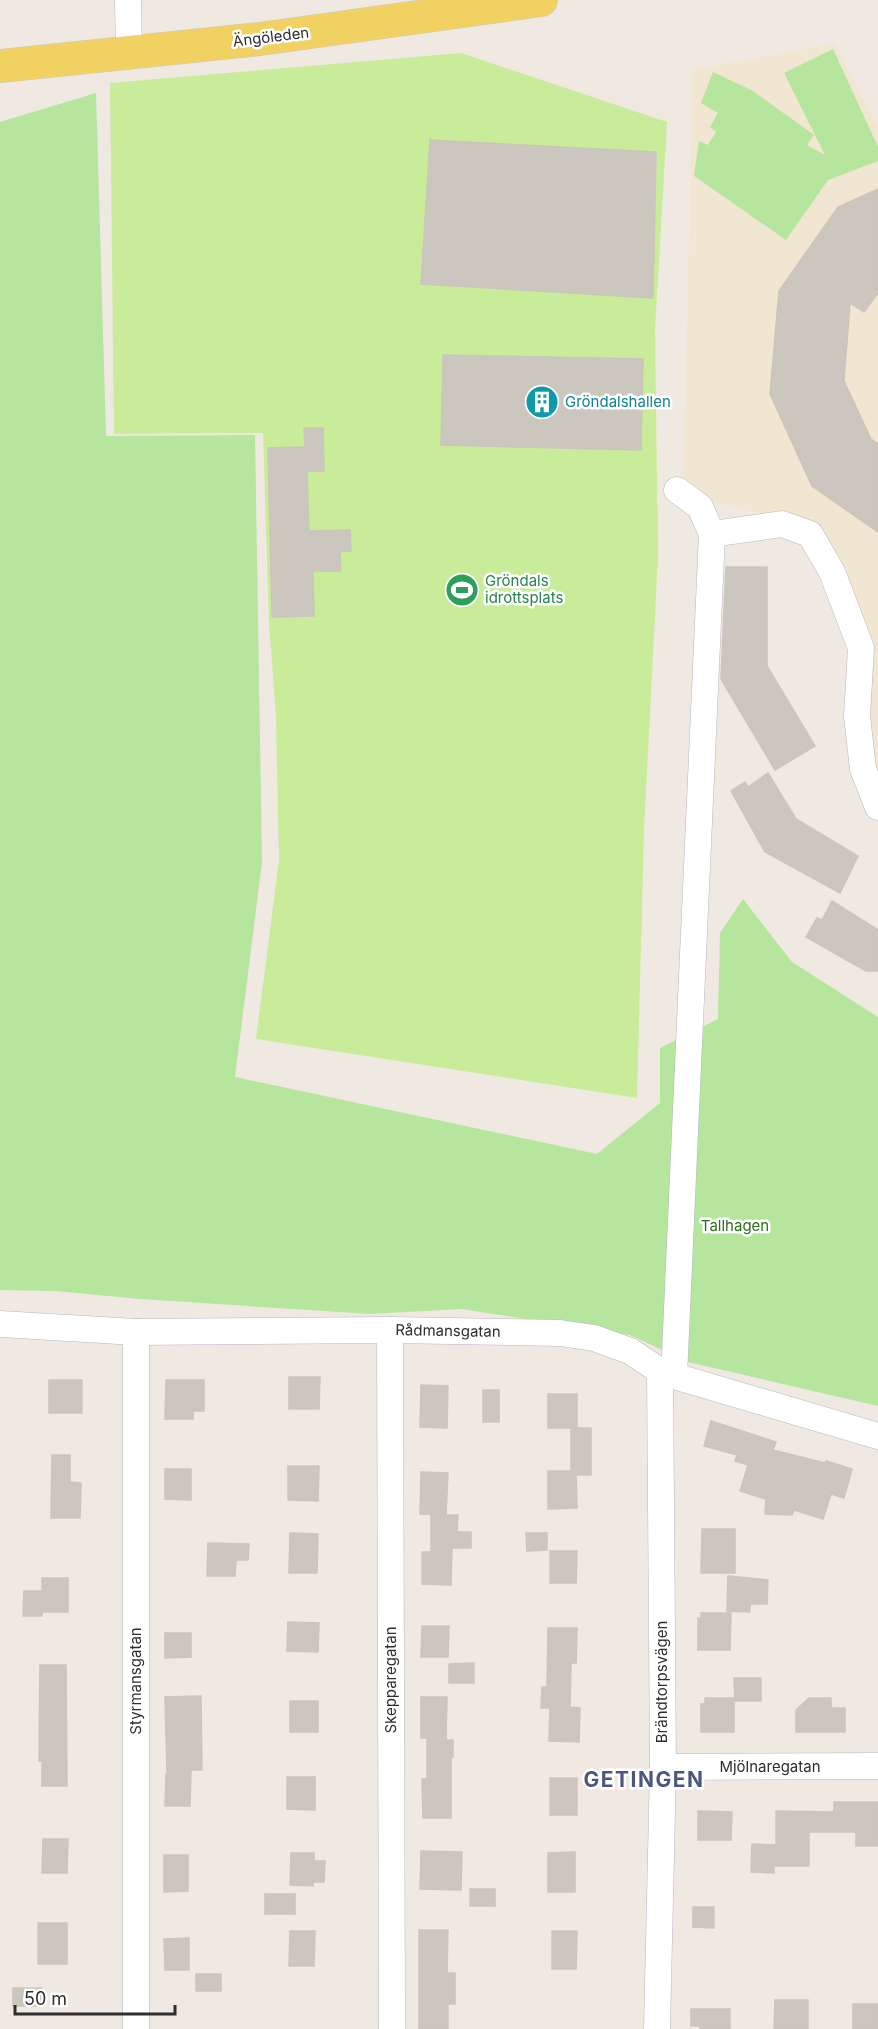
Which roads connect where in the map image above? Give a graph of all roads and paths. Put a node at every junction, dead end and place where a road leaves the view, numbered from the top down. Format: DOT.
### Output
graph roads {
  1 [pos="128,0"];
  2 [pos="541,0"];
  3 [pos="129,52"];
  4 [pos="0,66"];
  5 [pos="677,490"];
  6 [pos="712,534"];
  7 [pos="878,807"];
  8 [pos="0,1324"];
  9 [pos="390,1330"];
  10 [pos="136,1332"];
  11 [pos="667,1373"];
  12 [pos="878,1436"];
  13 [pos="878,1766"];
  14 [pos="663,1767"];
  15 [pos="136,2029"];
  16 [pos="392,2029"];
  17 [pos="657,2029"];
  1 -- 3 [label="street"];
  2 -- 3 [label="main road, Ängöleden"];
  3 -- 4 [label="main road, Ängöleden"];
  5 -- 6 [label="street"];
  6 -- 7 [label="street"];
  6 -- 11 [label="street, Brändtorpsvägen"];
  8 -- 10 [label="street, Rådmansgatan"];
  9 -- 10 [label="street, Rådmansgatan"];
  9 -- 11 [label="street, Rådmansgatan"];
  9 -- 16 [label="street, Skepparegatan"];
  10 -- 15 [label="street, Styrmansgatan"];
  11 -- 12 [label="street, Rådmansgatan"];
  11 -- 14 [label="street, Brändtorpsvägen"];
  13 -- 14 [label="street, Mjölnaregatan"];
  14 -- 17 [label="street, Brändtorpsvägen"];
}
